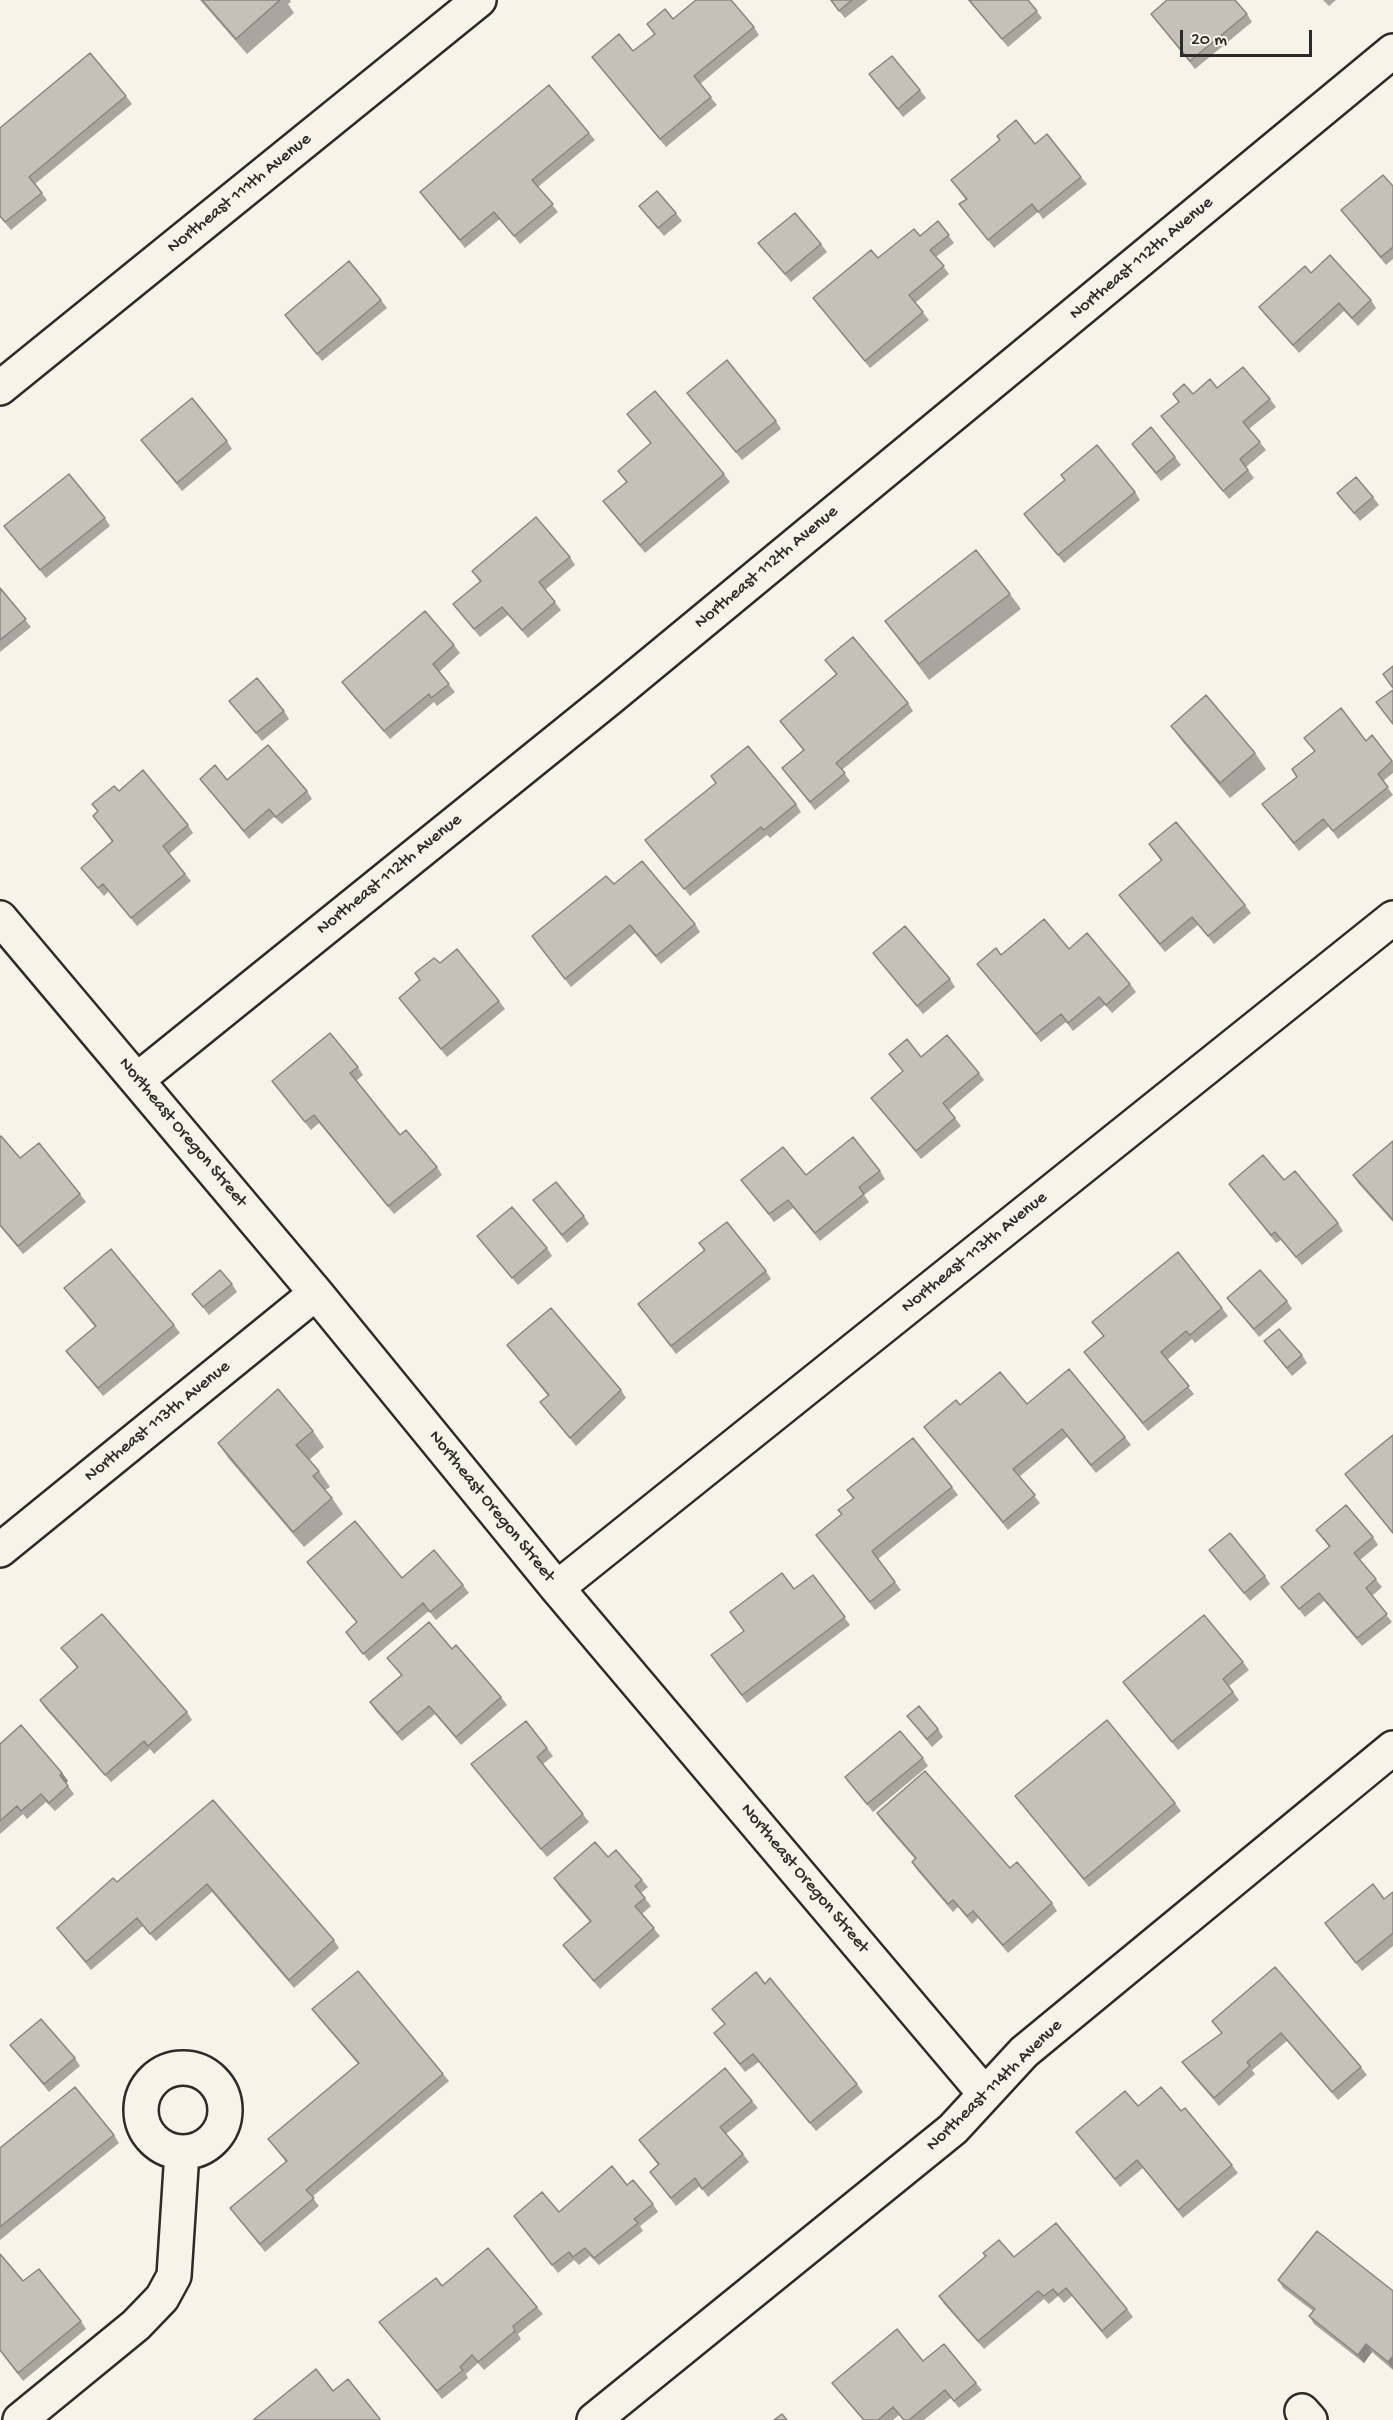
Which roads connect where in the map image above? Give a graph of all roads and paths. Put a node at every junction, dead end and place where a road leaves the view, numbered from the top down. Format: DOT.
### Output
graph roads {
  1 [pos="479,0"];
  2 [pos="1393,51"];
  3 [pos="0,388"];
  4 [pos="0,918"];
  5 [pos="1393,918"];
  6 [pos="137,1080"];
  7 [pos="316,1293"];
  8 [pos="0,1550"];
  9 [pos="557,1588"];
  10 [pos="1393,1748"];
  11 [pos="985,2094"];
  12 [pos="182,2152"];
  13 [pos="20,2420"];
  14 [pos="594,2420"];
  1 -- 3 [label="street, Northeast 111th Avenue"];
  2 -- 6 [label="street, Northeast 112th Avenue"];
  4 -- 6 [label="street, Northeast Oregon Street"];
  5 -- 9 [label="street, Northeast 113th Avenue"];
  6 -- 7 [label="street, Northeast Oregon Street"];
  7 -- 8 [label="street, Northeast 113th Avenue"];
  7 -- 9 [label="street, Northeast Oregon Street"];
  9 -- 11 [label="street, Northeast Oregon Street"];
  10 -- 11 [label="street, Northeast 114th Avenue"];
  11 -- 14 [label="street, Northeast 114th Avenue"];
  12 -- 13 [label="street"];
}
